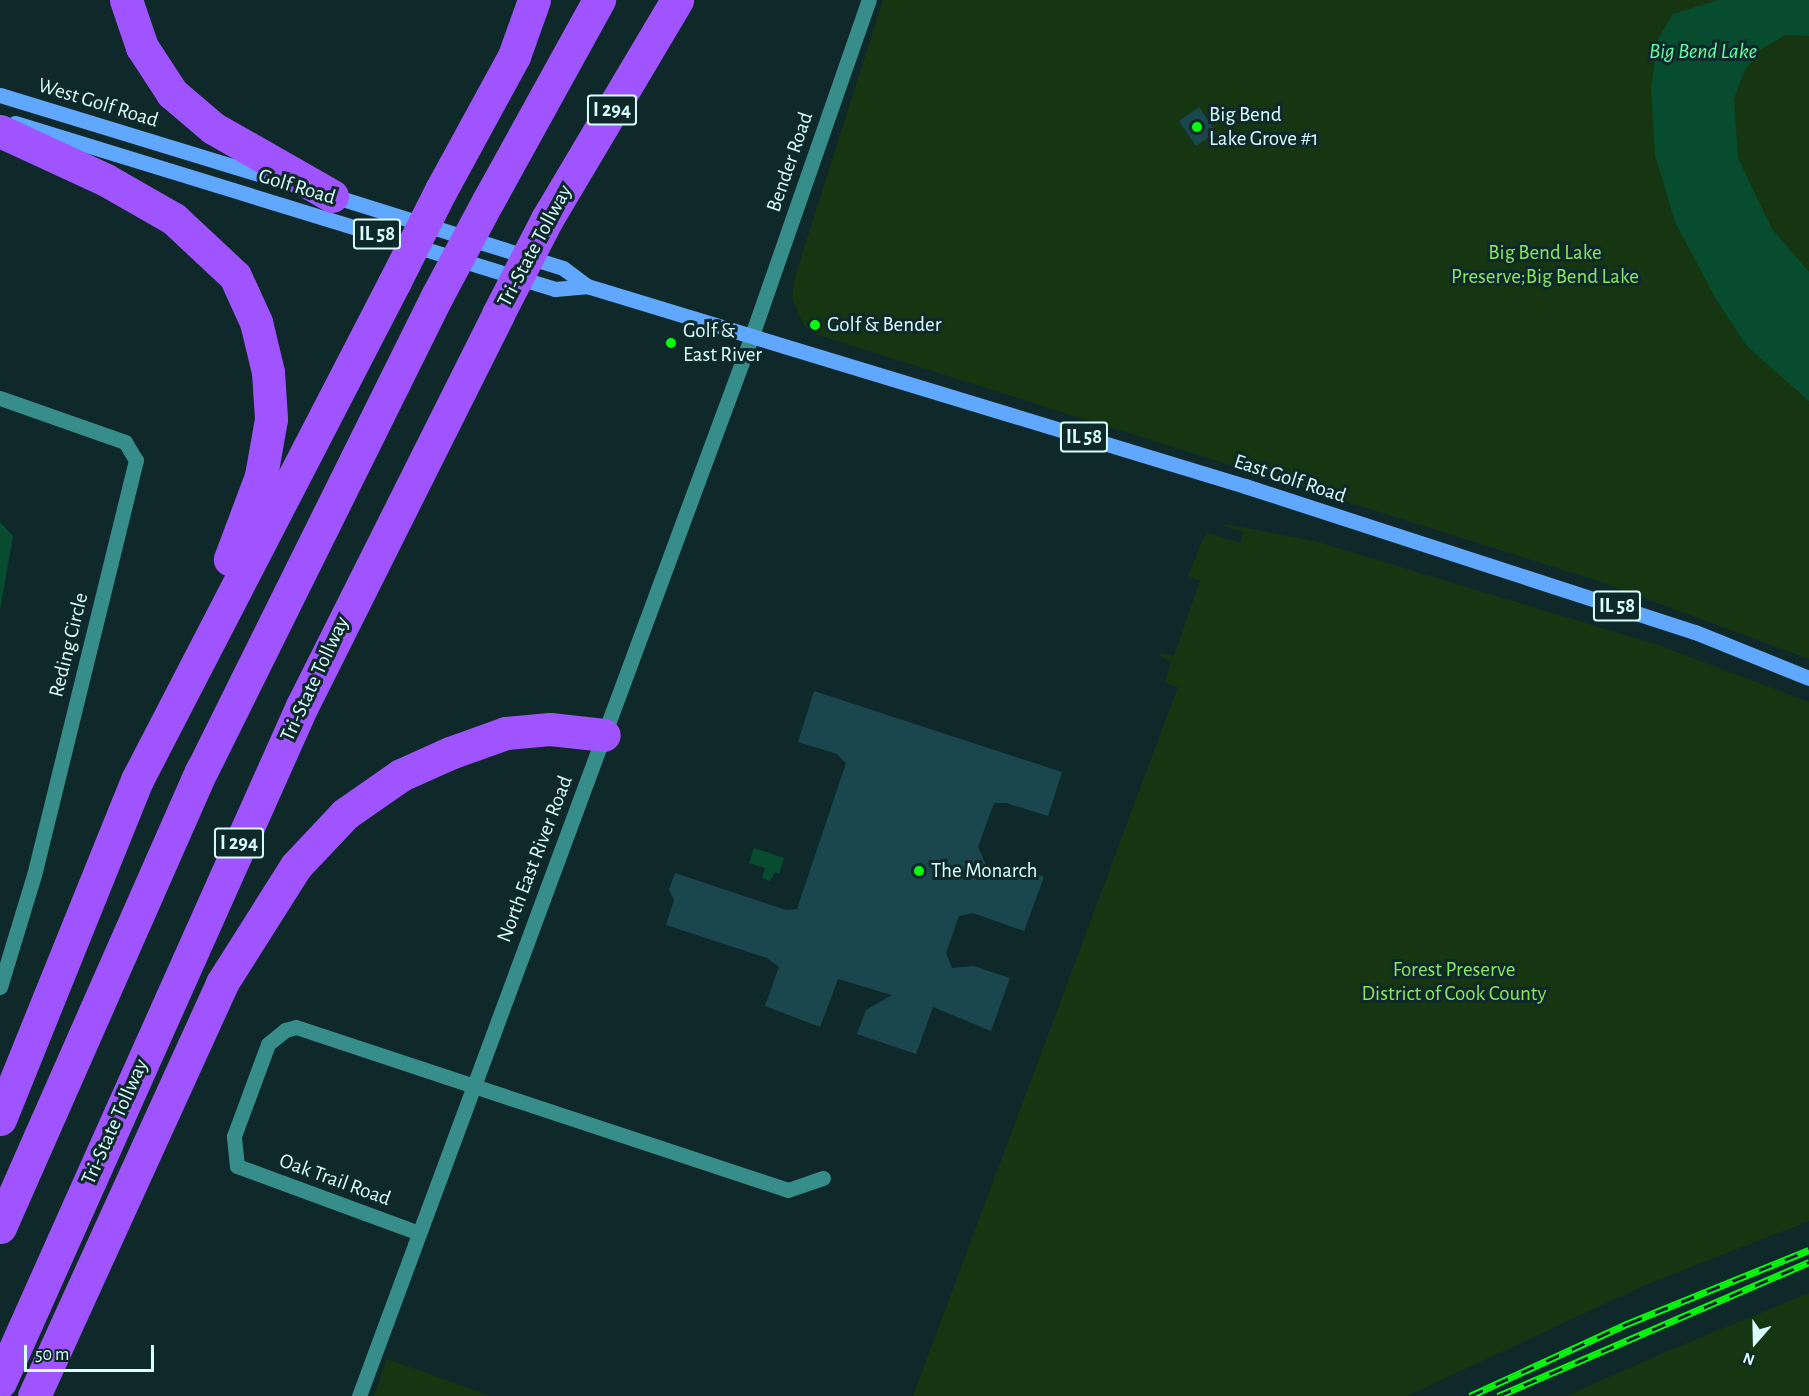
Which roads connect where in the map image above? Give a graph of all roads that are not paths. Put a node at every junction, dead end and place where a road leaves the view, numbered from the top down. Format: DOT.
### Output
graph roads {
  1 [pos="126,0"];
  2 [pos="534,0"];
  3 [pos="598,0"];
  4 [pos="677,0"];
  5 [pos="869,0"];
  6 [pos="0,95"];
  7 [pos="0,118"];
  8 [pos="0,131"];
  9 [pos="183,152"];
  10 [pos="167,170"];
  11 [pos="332,196"];
  12 [pos="587,286"];
  13 [pos="751,338"];
  14 [pos="0,398"];
  15 [pos="1809,678"];
  16 [pos="181,690"];
  17 [pos="604,735"];
  18 [pos="0,987"];
  19 [pos="473,1085"];
  20 [pos="0,1119"];
  21 [pos="824,1178"];
  22 [pos="0,1227"];
  23 [pos="418,1233"];
  24 [pos="0,1382"];
  25 [pos="34,1396"];
  26 [pos="359,1396"];
  1 -- 11 [label="highway"];
  2 -- 16 [label="highway, bridge"];
  3 -- 22 [label="highway, bridge"];
  4 -- 24 [label="highway, Tri-State Tollway / I 294, bridge"];
  5 -- 13 [label="street, Bender Road"];
  6 -- 9 [label="main road, West Golf Road / IL 58"];
  7 -- 10 [label="main road, West Golf Road / IL 58"];
  8 -- 16 [label="highway"];
  9 -- 11 [label="main road, Golf Road / IL 58"];
  10 -- 12 [label="main road, Golf Road / IL 58"];
  11 -- 12 [label="main road, Golf Road / IL 58"];
  12 -- 13 [label="main road, Golf Road / IL 58"];
  13 -- 15 [label="main road, East Golf Road / IL 58"];
  13 -- 17 [label="street, North East River Road"];
  14 -- 18 [label="street, Reding Circle"];
  16 -- 20 [label="highway"];
  17 -- 19 [label="street, North East River Road"];
  17 -- 25 [label="highway"];
  19 -- 21 [label="street"];
  19 -- 23 [label="street, North East River Road"];
  19 -- 23 [label="street, Oak Trail Road"];
  23 -- 26 [label="street, North East River Road"];
}
